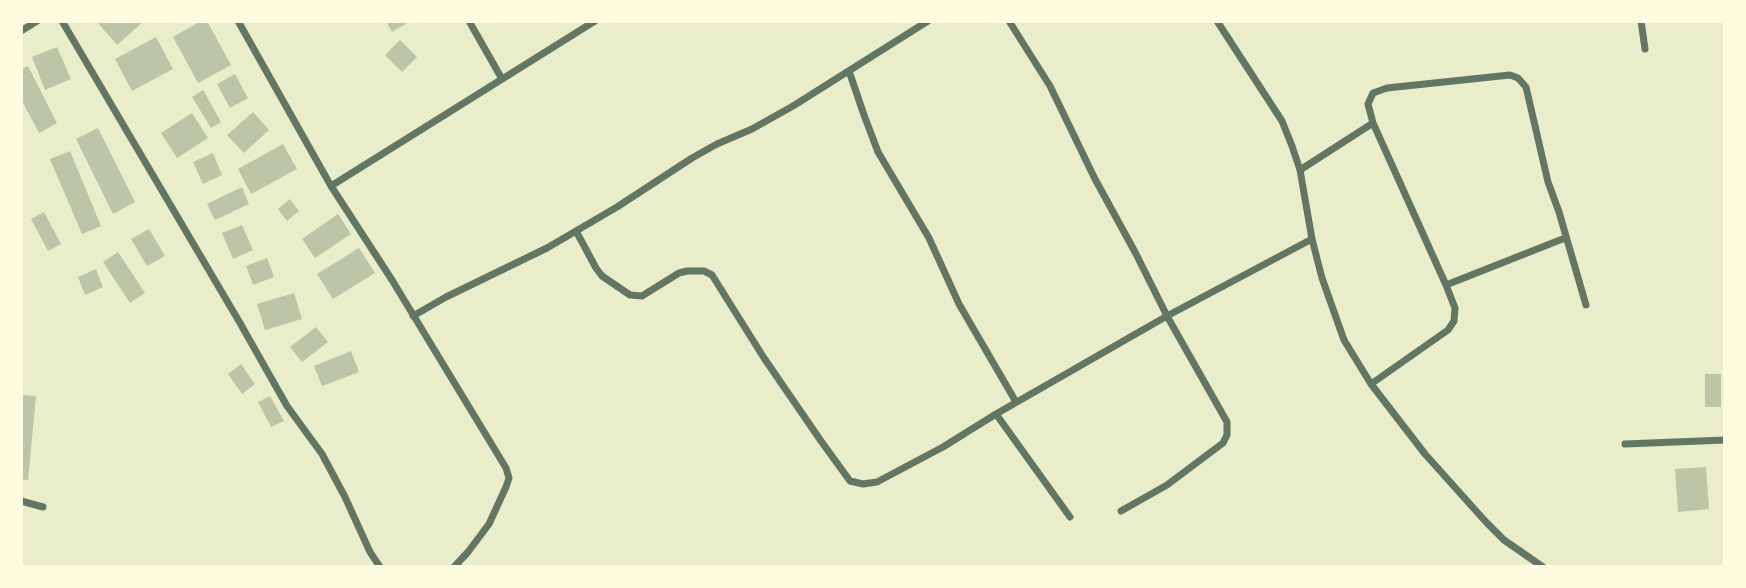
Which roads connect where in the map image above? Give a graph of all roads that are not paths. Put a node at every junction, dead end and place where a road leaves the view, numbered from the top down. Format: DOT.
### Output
graph roads {
  1 [pos="37,21"];
  2 [pos="62,21"];
  3 [pos="238,21"];
  4 [pos="469,21"];
  5 [pos="595,21"];
  6 [pos="928,21"];
  7 [pos="1010,21"];
  8 [pos="1217,21"];
  9 [pos="1641,21"];
  10 [pos="21,31"];
  11 [pos="1645,49"];
  12 [pos="849,71"];
  13 [pos="502,79"];
  14 [pos="1373,123"];
  15 [pos="1300,170"];
  16 [pos="331,186"];
  17 [pos="576,231"];
  18 [pos="1565,238"];
  19 [pos="1312,239"];
  20 [pos="1446,285"];
  21 [pos="1586,305"];
  22 [pos="413,316"];
  23 [pos="1167,316"];
  24 [pos="1371,384"];
  25 [pos="1016,402"];
  26 [pos="996,414"];
  27 [pos="1725,440"];
  28 [pos="1625,444"];
  29 [pos="21,501"];
  30 [pos="43,508"];
  31 [pos="1121,511"];
  32 [pos="1070,517"];
  33 [pos="380,567"];
  34 [pos="454,567"];
  35 [pos="1543,567"];
  1 -- 10 [label="street"];
  2 -- 33 [label="street"];
  3 -- 16 [label="street"];
  4 -- 13 [label="street"];
  5 -- 13 [label="street"];
  6 -- 12 [label="street"];
  7 -- 23 [label="street"];
  8 -- 15 [label="street"];
  9 -- 11 [label="street"];
  12 -- 17 [label="street"];
  12 -- 25 [label="street"];
  13 -- 16 [label="street"];
  14 -- 15 [label="street"];
  14 -- 18 [label="street"];
  14 -- 20 [label="street"];
  15 -- 19 [label="street"];
  16 -- 22 [label="street"];
  17 -- 22 [label="street"];
  17 -- 26 [label="street"];
  18 -- 20 [label="street"];
  18 -- 21 [label="street"];
  19 -- 23 [label="street"];
  19 -- 24 [label="street"];
  20 -- 24 [label="street"];
  22 -- 34 [label="street"];
  23 -- 25 [label="street"];
  23 -- 31 [label="street"];
  24 -- 35 [label="street"];
  25 -- 26 [label="street"];
  26 -- 32 [label="street"];
  27 -- 28 [label="street"];
  29 -- 30 [label="street"];
}
